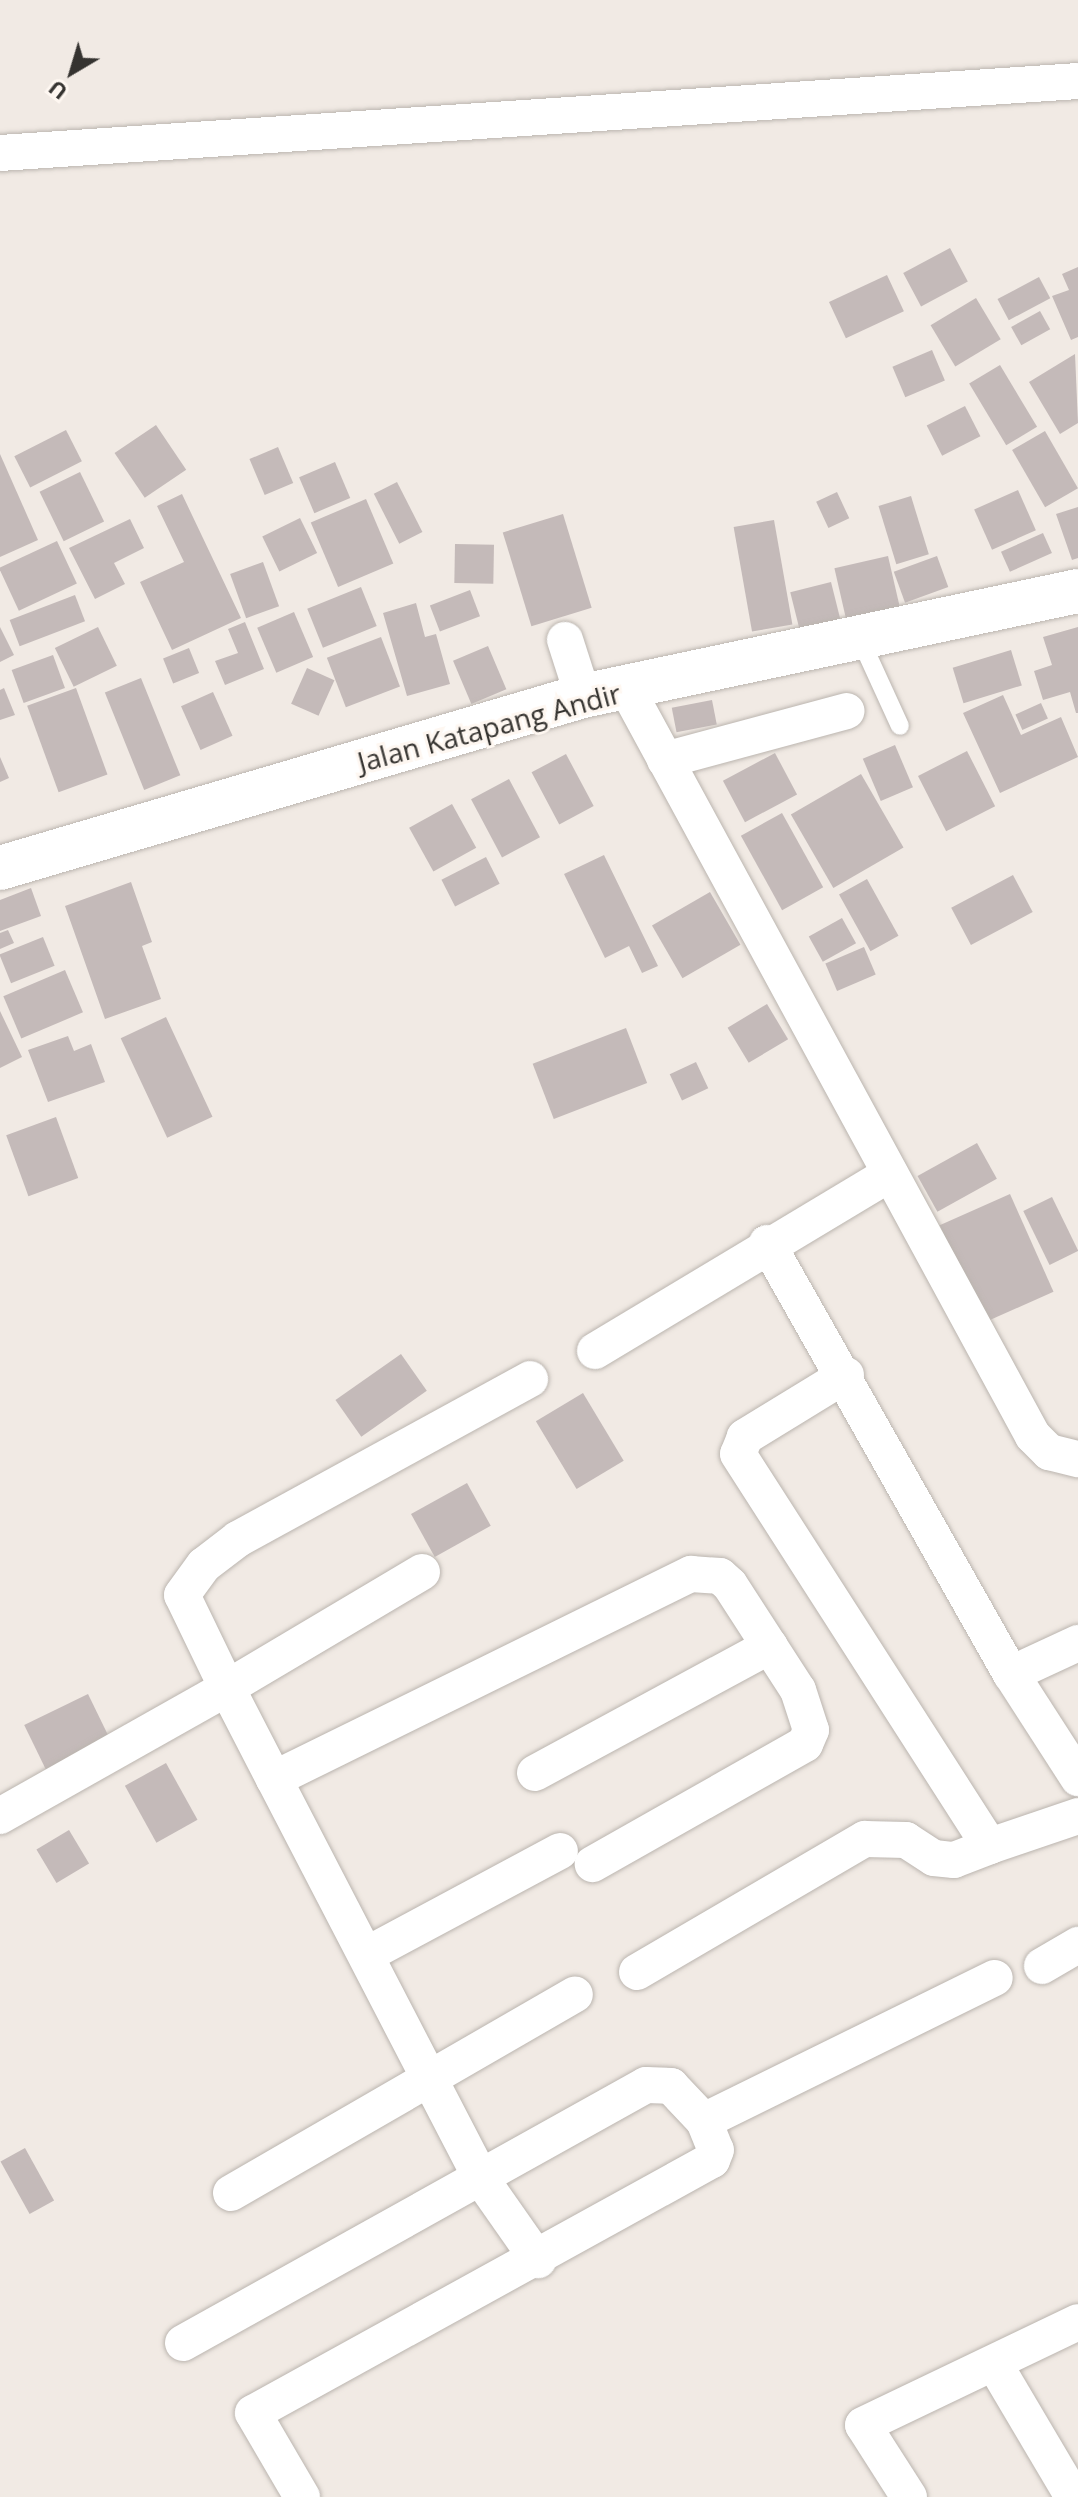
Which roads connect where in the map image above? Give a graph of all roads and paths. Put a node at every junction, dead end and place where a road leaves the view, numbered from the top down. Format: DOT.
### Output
graph roads {
  1 [pos="1078,81"];
  2 [pos="0,153"];
  3 [pos="1078,591"];
  4 [pos="565,640"];
  5 [pos="862,643"];
  6 [pos="627,689"];
  7 [pos="583,696"];
  8 [pos="847,711"];
  9 [pos="900,726"];
  10 [pos="665,760"];
  11 [pos="0,868"];
  12 [pos="890,1174"];
  13 [pos="767,1243"];
  14 [pos="595,1351"];
  15 [pos="846,1375"];
  16 [pos="530,1379"];
  17 [pos="1078,1459"];
  18 [pos="422,1572"];
  19 [pos="1078,1643"];
  20 [pos="770,1646"];
  21 [pos="1011,1674"];
  22 [pos="227,1688"];
  23 [pos="535,1773"];
  24 [pos="1078,1778"];
  25 [pos="274,1779"];
  26 [pos="0,1816"];
  27 [pos="1078,1816"];
  28 [pos="990,1846"];
  29 [pos="1078,1945"];
  30 [pos="366,1955"];
  31 [pos="1042,1966"];
  32 [pos="637,1972"];
  33 [pos="995,1978"];
  34 [pos="575,1994"];
  35 [pos="427,2074"];
  36 [pos="704,2121"];
  37 [pos="482,2180"];
  38 [pos="231,2193"];
  39 [pos="538,2260"];
  40 [pos="1078,2322"];
  41 [pos="183,2343"];
  42 [pos="995,2365"];
  43 [pos="302,2497"];
  44 [pos="909,2497"];
  45 [pos="1073,2497"];
  1 -- 2 [label="street"];
  3 -- 5 [label="street, Jalan Katapang Andir"];
  4 -- 7 [label="street"];
  5 -- 6 [label="street, Jalan Katapang Andir"];
  5 -- 9 [label="lane"];
  6 -- 7 [label="street, Jalan Katapang Andir"];
  6 -- 10 [label="street"];
  7 -- 11 [label="street, Jalan Katapang Andir"];
  8 -- 10 [label="street"];
  10 -- 12 [label="street"];
  12 -- 13 [label="street"];
  12 -- 17 [label="street"];
  13 -- 14 [label="street"];
  13 -- 15 [label="street"];
  15 -- 21 [label="street"];
  15 -- 28 [label="street"];
  16 -- 22 [label="street"];
  18 -- 22 [label="street"];
  19 -- 21 [label="street"];
  20 -- 23 [label="street"];
  20 -- 25 [label="street"];
  20 -- 30 [label="street"];
  21 -- 24 [label="street"];
  22 -- 25 [label="street"];
  22 -- 26 [label="street"];
  25 -- 30 [label="street"];
  27 -- 28 [label="street"];
  28 -- 32 [label="street"];
  29 -- 31 [label="street"];
  30 -- 35 [label="street"];
  33 -- 36 [label="street"];
  34 -- 35 [label="street"];
  35 -- 37 [label="street"];
  35 -- 38 [label="street"];
  36 -- 37 [label="street"];
  36 -- 39 [label="street"];
  37 -- 39 [label="street"];
  37 -- 41 [label="street"];
  39 -- 43 [label="street"];
  40 -- 42 [label="street"];
  42 -- 44 [label="street"];
  42 -- 45 [label="street"];
}
